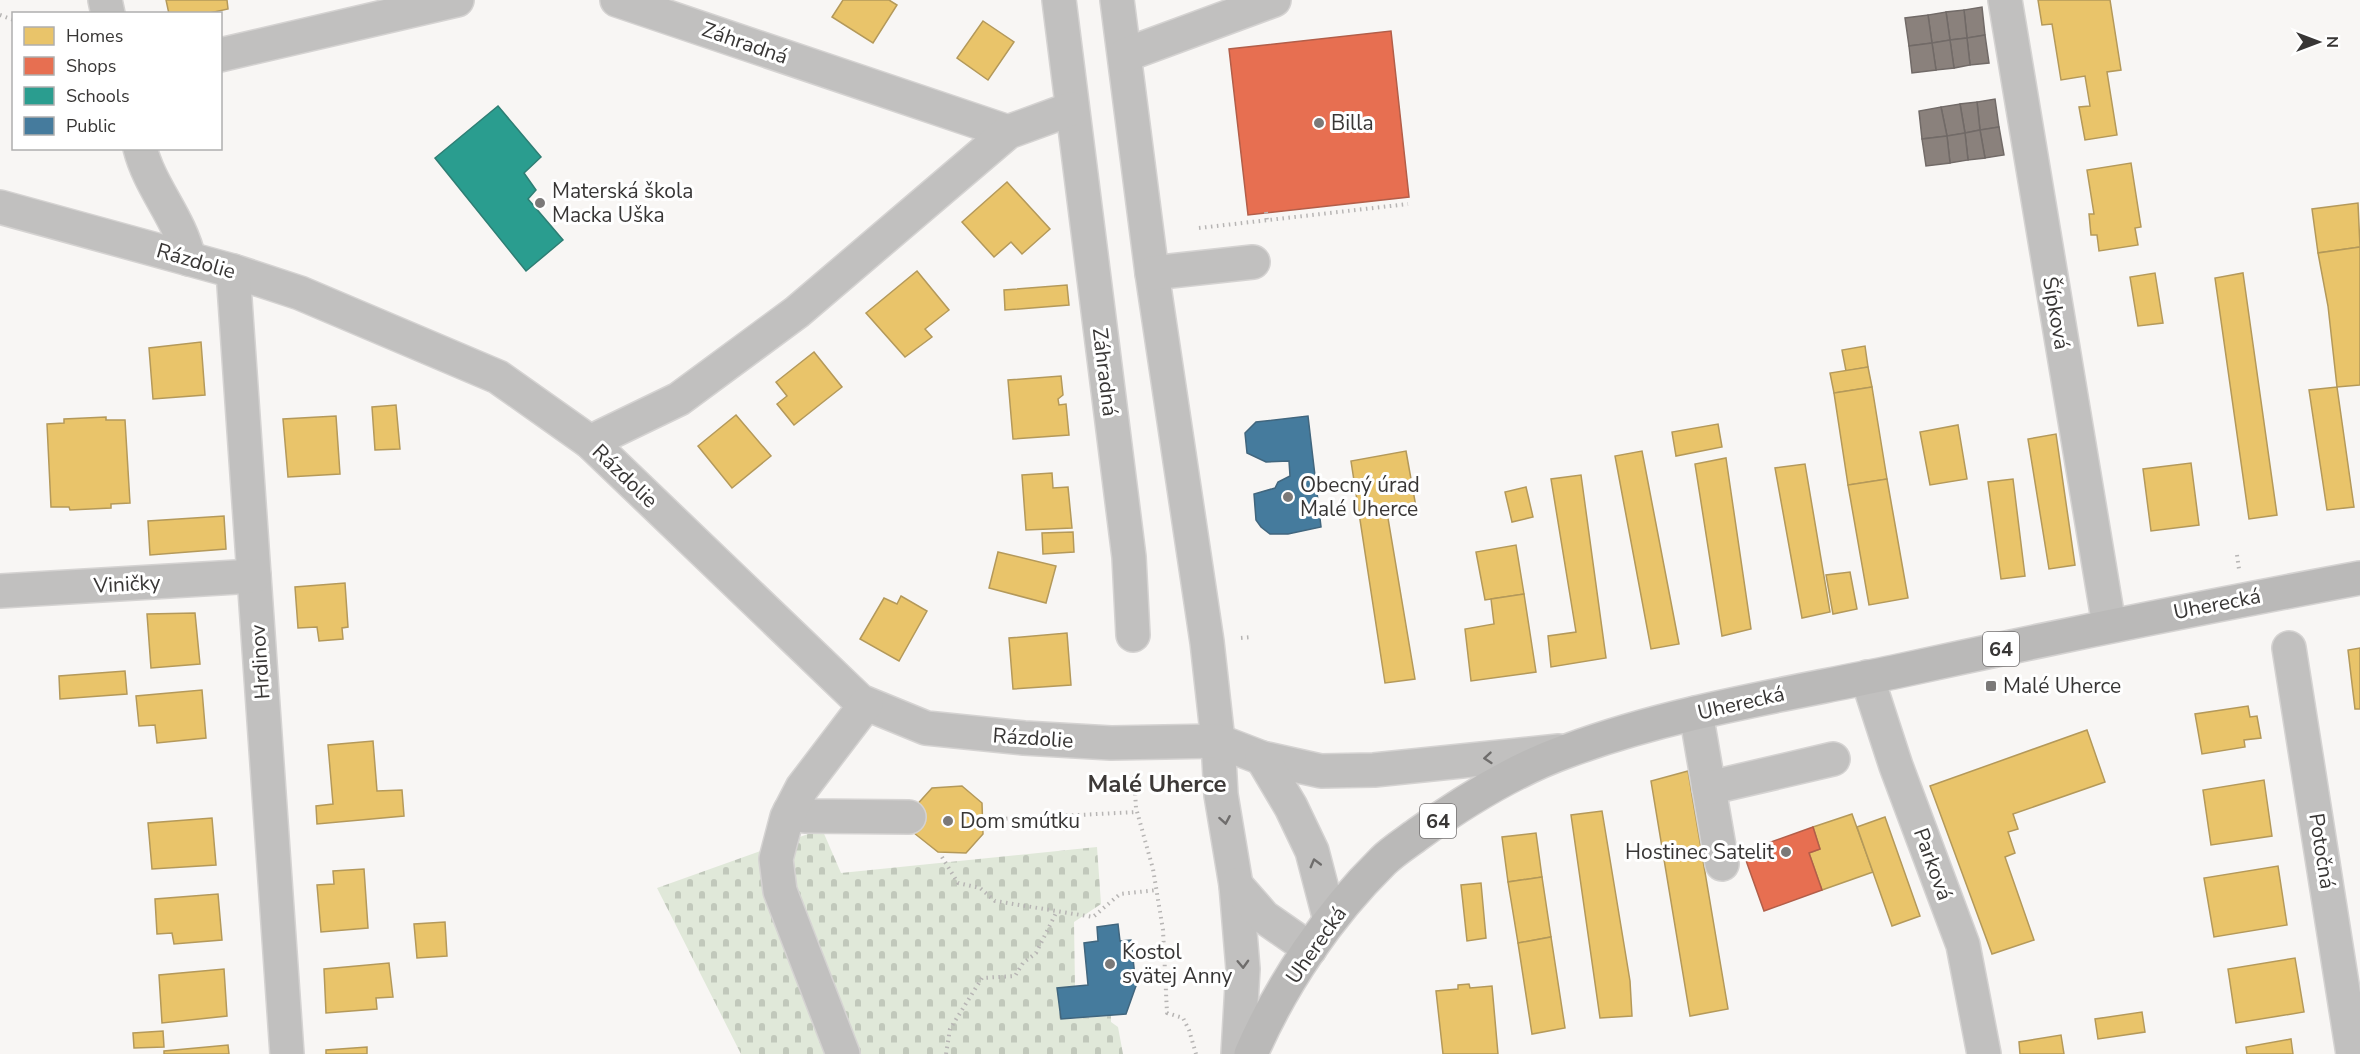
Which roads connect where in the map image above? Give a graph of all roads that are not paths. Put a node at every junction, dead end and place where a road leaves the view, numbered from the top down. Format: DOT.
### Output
graph roads {
  1 [pos="456,0"];
  2 [pos="617,0"];
  3 [pos="1059,0"];
  4 [pos="1118,0"];
  5 [pos="1274,0"];
  6 [pos="2005,0"];
  7 [pos="1125,55"];
  8 [pos="222,56"];
  9 [pos="1071,109"];
  10 [pos="1008,132"];
  11 [pos="141,150"];
  12 [pos="0,207"];
  13 [pos="189,259"];
  14 [pos="1253,262"];
  15 [pos="233,271"];
  16 [pos="1152,273"];
  17 [pos="590,442"];
  18 [pos="254,576"];
  19 [pos="2360,578"];
  20 [pos="0,591"];
  21 [pos="2109,626"];
  22 [pos="1133,635"];
  23 [pos="2289,648"];
  24 [pos="1867,677"];
  25 [pos="866,704"];
  26 [pos="1696,713"];
  27 [pos="1218,741"];
  28 [pos="1567,751"];
  29 [pos="1262,758"];
  30 [pos="1833,759"];
  31 [pos="1709,788"];
  32 [pos="790,812"];
  33 [pos="909,817"];
  34 [pos="1722,864"];
  35 [pos="1236,885"];
  36 [pos="1330,920"];
  37 [pos="1310,949"];
  38 [pos="287,1054"];
  39 [pos="843,1054"];
  40 [pos="1238,1054"];
  41 [pos="1251,1054"];
  42 [pos="1984,1054"];
  43 [pos="2353,1054"];
  1 -- 8 [label="street"];
  2 -- 10 [label="street, Záhradná"];
  3 -- 9 [label="street, Záhradná"];
  4 -- 7 [label="street"];
  5 -- 7 [label="street"];
  6 -- 21 [label="street, Šípková"];
  7 -- 16 [label="street"];
  9 -- 10 [label="street"];
  9 -- 22 [label="street, Záhradná"];
  10 -- 17 [label="street"];
  11 -- 13 [label="street"];
  12 -- 13 [label="street, Rázdolie"];
  13 -- 15 [label="street, Rázdolie"];
  14 -- 16 [label="street"];
  15 -- 17 [label="street, Rázdolie"];
  15 -- 18 [label="street, Hrdinov"];
  16 -- 27 [label="street"];
  17 -- 25 [label="street, Rázdolie"];
  18 -- 20 [label="street, Viničky"];
  18 -- 38 [label="street, Hrdinov"];
  19 -- 21 [label="main road, Uherecká / 64"];
  21 -- 24 [label="main road, Uherecká / 64"];
  23 -- 43 [label="street, Potočná"];
  24 -- 26 [label="main road, Uherecká / 64"];
  24 -- 42 [label="street, Parková"];
  25 -- 27 [label="street, Rázdolie"];
  25 -- 32 [label="street"];
  26 -- 28 [label="main road, Uherecká / 64"];
  26 -- 31 [label="street"];
  27 -- 29 [label="street"];
  27 -- 35 [label="street, one-way"];
  28 -- 29 [label="street, one-way"];
  28 -- 36 [label="main road, Uherecká / 64"];
  36 -- 29 [label="street, one-way"];
  30 -- 31 [label="street"];
  31 -- 34 [label="street"];
  32 -- 33 [label="street"];
  32 -- 39 [label="street"];
  35 -- 37 [label="street"];
  35 -- 40 [label="street, one-way"];
  36 -- 37 [label="main road, Uherecká / 64"];
  37 -- 41 [label="main road, Uherecká / 64"];
}
